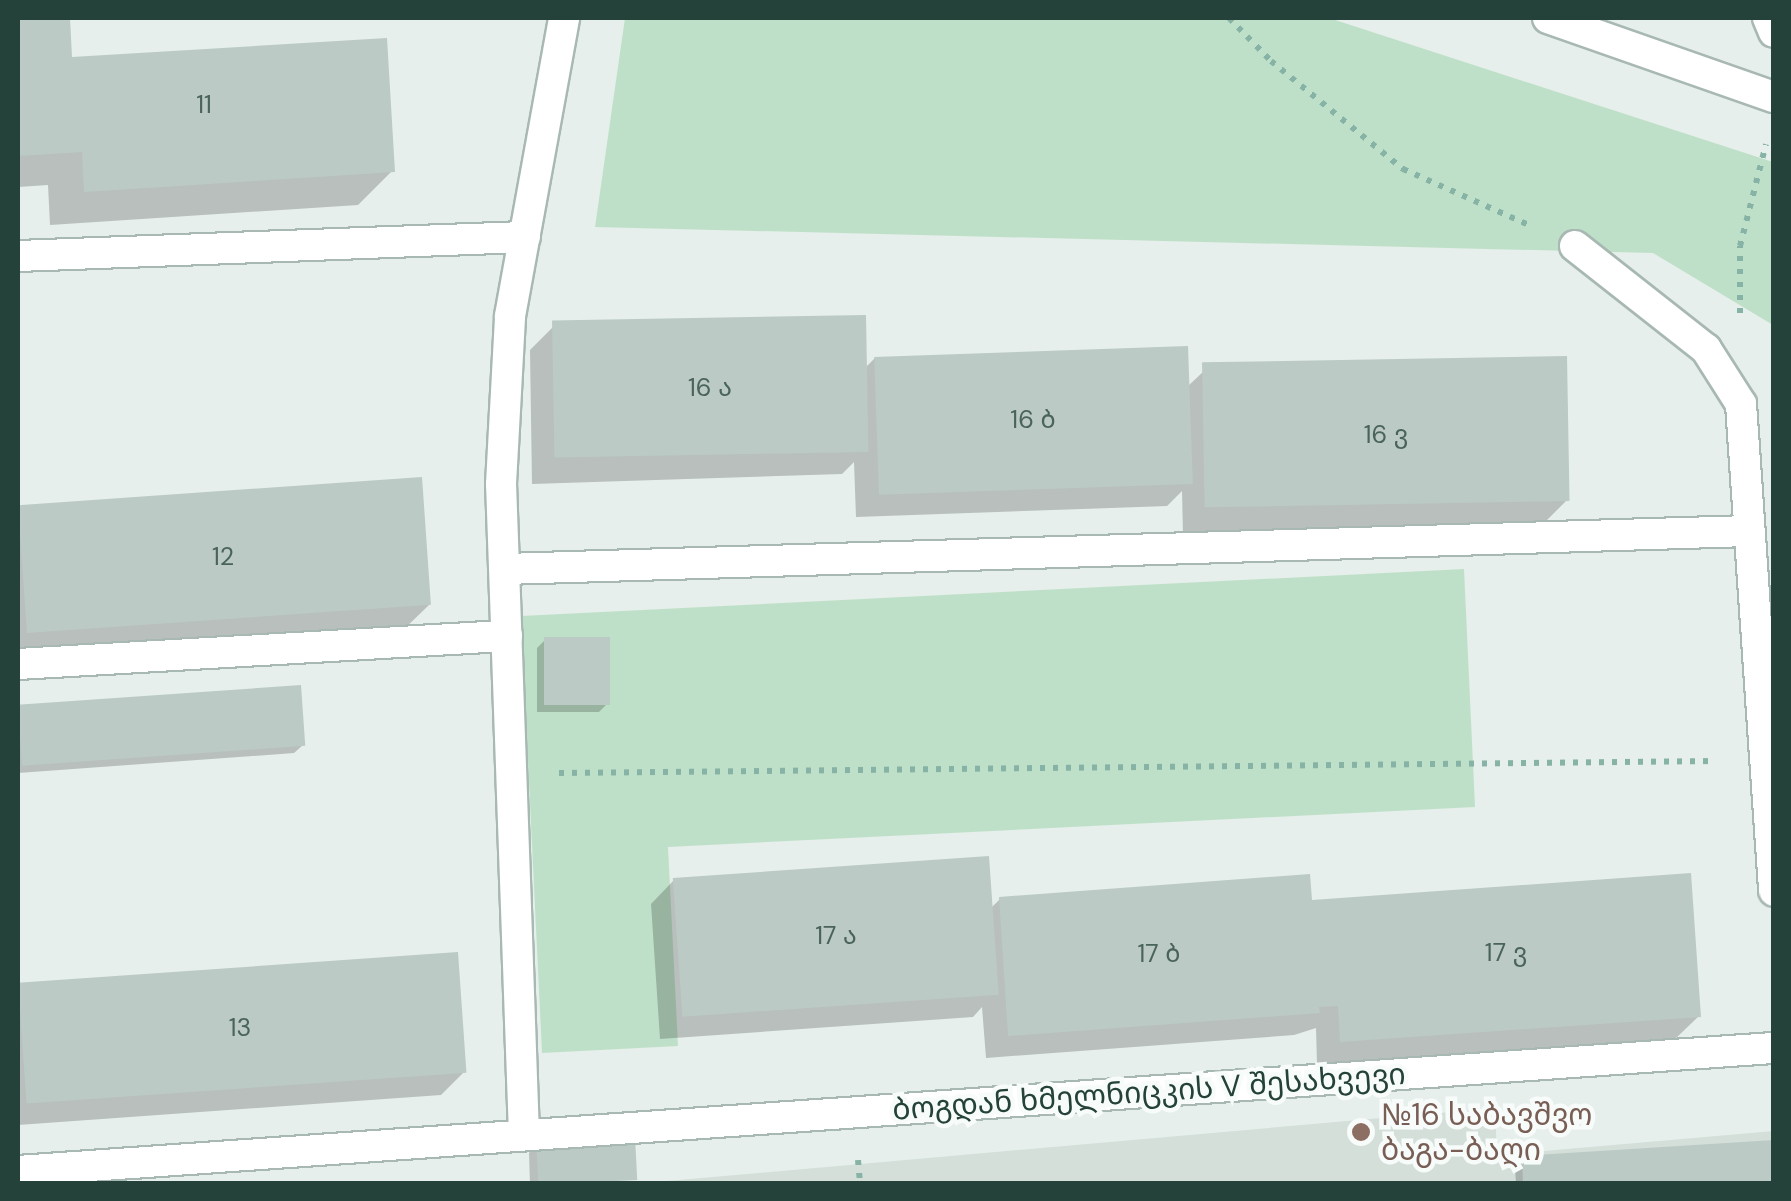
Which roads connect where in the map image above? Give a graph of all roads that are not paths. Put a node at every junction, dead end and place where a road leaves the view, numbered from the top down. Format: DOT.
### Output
graph roads {
  1 [pos="564,18"];
  2 [pos="1548,18"];
  3 [pos="1768,18"];
  4 [pos="1774,32"];
  5 [pos="1774,97"];
  6 [pos="524,237"];
  7 [pos="1576,246"];
  8 [pos="18,256"];
  9 [pos="1749,531"];
  10 [pos="505,570"];
  11 [pos="507,636"];
  12 [pos="18,664"];
  13 [pos="1774,892"];
  14 [pos="1774,1048"];
  15 [pos="524,1136"];
  16 [pos="18,1170"];
  1 -- 6 [label="main road"];
  2 -- 5 [label="main road"];
  3 -- 4 [label="main road"];
  6 -- 8 [label="main road"];
  6 -- 10 [label="main road"];
  7 -- 9 [label="main road"];
  9 -- 10 [label="main road"];
  9 -- 13 [label="main road"];
  10 -- 11 [label="main road"];
  11 -- 12 [label="main road"];
  11 -- 15 [label="main road"];
  14 -- 15 [label="main road, ბოგდან ხმელნიცკის V შესახვევი"];
  15 -- 16 [label="main road, ბოგდან ხმელნიცკის V შესახვევი"];
}
